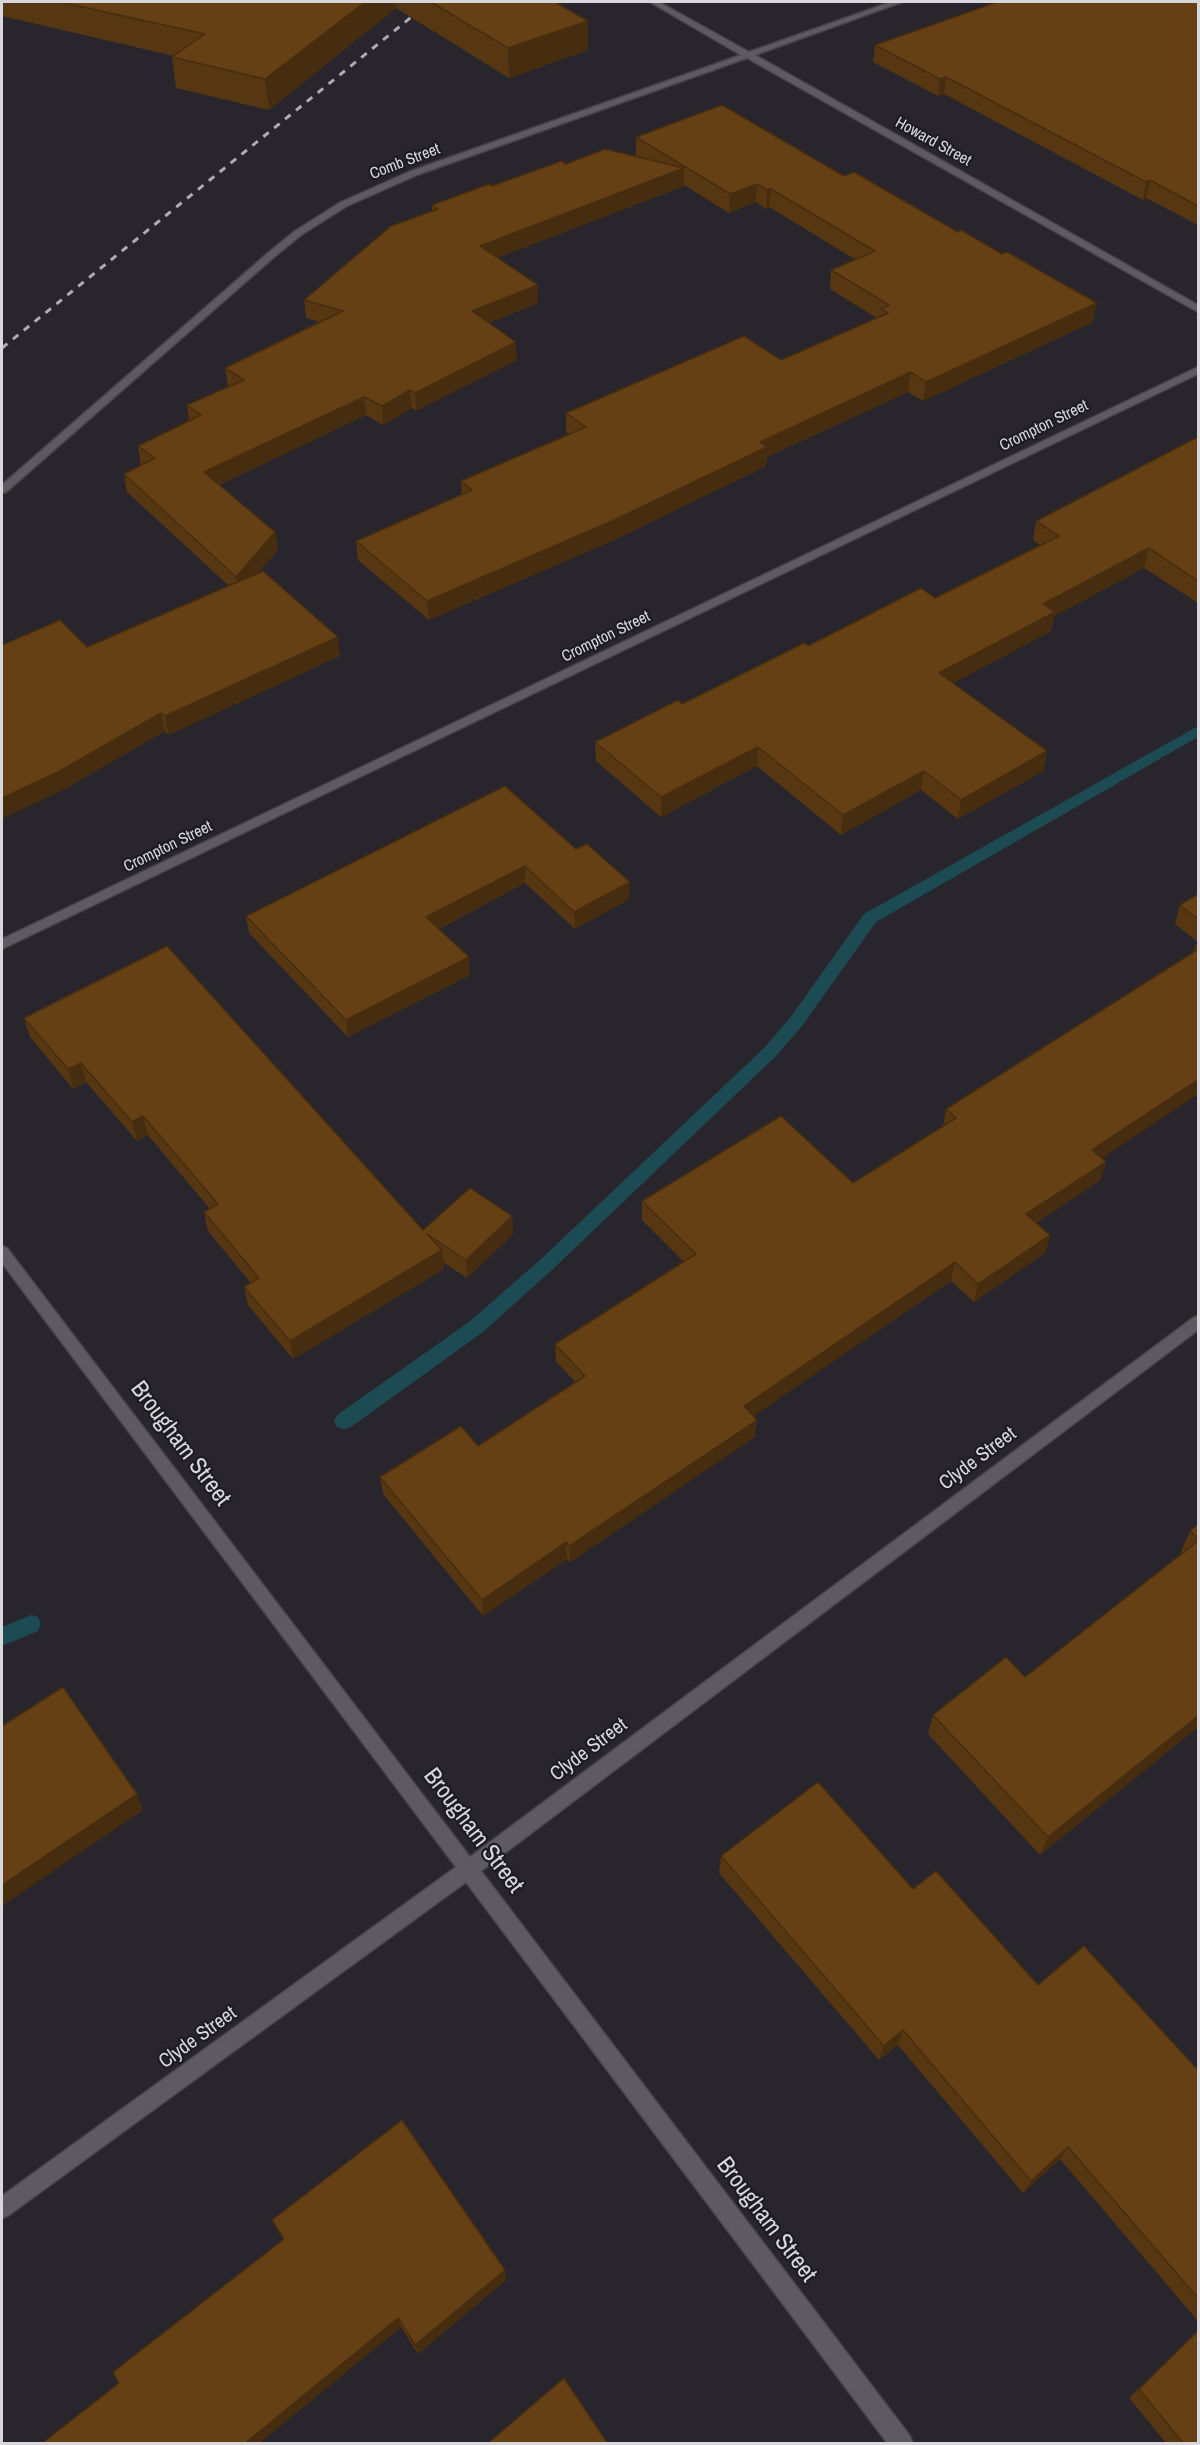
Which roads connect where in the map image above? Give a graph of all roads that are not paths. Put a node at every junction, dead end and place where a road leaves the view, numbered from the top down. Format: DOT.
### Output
graph roads {
  1 [pos="654,2"];
  2 [pos="898,2"];
  3 [pos="750,56"];
  4 [pos="1198,309"];
  5 [pos="1198,370"];
  6 [pos="2,490"];
  7 [pos="27,933"];
  8 [pos="2,944"];
  9 [pos="2,949"];
  10 [pos="2,1252"];
  11 [pos="1198,1322"];
  12 [pos="470,1868"];
  13 [pos="2,2208"];
  14 [pos="902,2444"];
  1 -- 3 [label="street, Howard Street"];
  2 -- 3 [label="street, Comb Street"];
  3 -- 4 [label="street, Howard Street"];
  3 -- 6 [label="street, Comb Street"];
  5 -- 7 [label="street, Crompton Street"];
  7 -- 8 [label="street, Crompton Street"];
  7 -- 9 [label="street, Crompton Street"];
  10 -- 12 [label="street, Brougham Street"];
  11 -- 12 [label="street, Clyde Street"];
  12 -- 13 [label="street, Clyde Street"];
  12 -- 14 [label="street, Brougham Street"];
}
